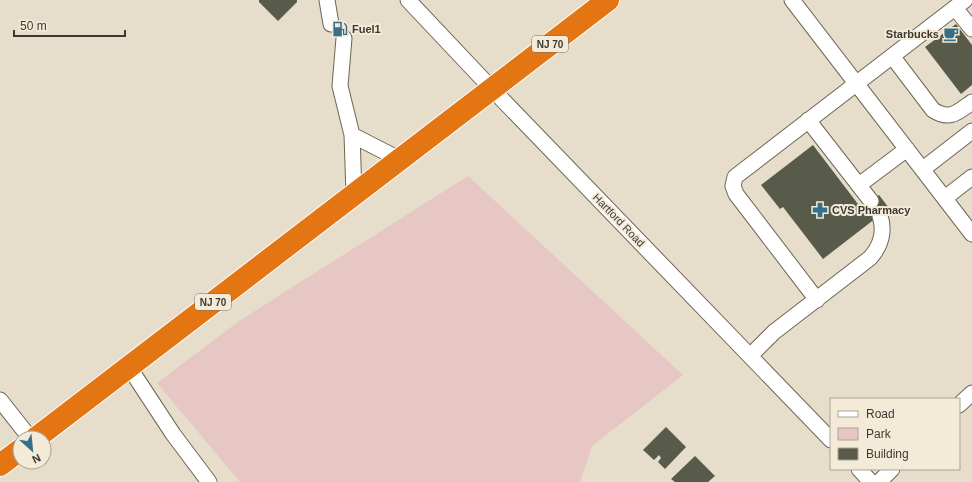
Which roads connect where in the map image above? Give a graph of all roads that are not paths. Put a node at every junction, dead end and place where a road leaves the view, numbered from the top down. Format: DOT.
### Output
graph roads {
  1 [pos="327,0"];
  2 [pos="408,0"];
  3 [pos="608,0"];
  4 [pos="792,0"];
  5 [pos="960,4"];
  6 [pos="331,24"];
  7 [pos="972,29"];
  8 [pos="344,38"];
  9 [pos="892,56"];
  10 [pos="857,83"];
  11 [pos="492,89"];
  12 [pos="972,102"];
  13 [pos="808,120"];
  14 [pos="972,131"];
  15 [pos="352,135"];
  16 [pos="906,148"];
  17 [pos="399,159"];
  18 [pos="922,169"];
  19 [pos="972,177"];
  20 [pos="859,185"];
  21 [pos="354,194"];
  22 [pos="944,198"];
  23 [pos="871,201"];
  24 [pos="880,216"];
  25 [pos="972,234"];
  26 [pos="817,300"];
  27 [pos="750,356"];
  28 [pos="129,367"];
  29 [pos="972,393"];
  30 [pos="0,400"];
  31 [pos="960,404"];
  32 [pos="24,430"];
  33 [pos="46,430"];
  34 [pos="830,439"];
  35 [pos="12,456"];
  36 [pos="0,465"];
  37 [pos="860,470"];
  38 [pos="891,470"];
  39 [pos="208,482"];
  40 [pos="872,482"];
  41 [pos="879,482"];
  1 -- 6 [label="street"];
  2 -- 11 [label="street, Hartford Road"];
  3 -- 11 [label="highway, NJ 70"];
  4 -- 10 [label="street"];
  5 -- 7 [label="street"];
  5 -- 9 [label="street"];
  8 -- 15 [label="street"];
  9 -- 10 [label="street"];
  9 -- 12 [label="street"];
  10 -- 13 [label="street"];
  10 -- 16 [label="street"];
  11 -- 17 [label="highway, NJ 70"];
  11 -- 27 [label="street, Hartford Road"];
  13 -- 20 [label="street"];
  13 -- 26 [label="street"];
  14 -- 18 [label="street"];
  15 -- 17 [label="street"];
  15 -- 21 [label="street"];
  16 -- 18 [label="street"];
  16 -- 20 [label="street"];
  17 -- 21 [label="highway, NJ 70"];
  18 -- 22 [label="street"];
  19 -- 22 [label="street"];
  20 -- 23 [label="street"];
  21 -- 28 [label="highway, NJ 70"];
  22 -- 25 [label="street"];
  24 -- 26 [label="street"];
  26 -- 27 [label="street"];
  27 -- 34 [label="street, Hartford Road"];
  28 -- 33 [label="highway, NJ 70"];
  28 -- 39 [label="street"];
  29 -- 31 [label="street"];
  30 -- 32 [label="street"];
  35 -- 36 [label="highway"];
  37 -- 40 [label="street"];
  38 -- 41 [label="street"];
}
